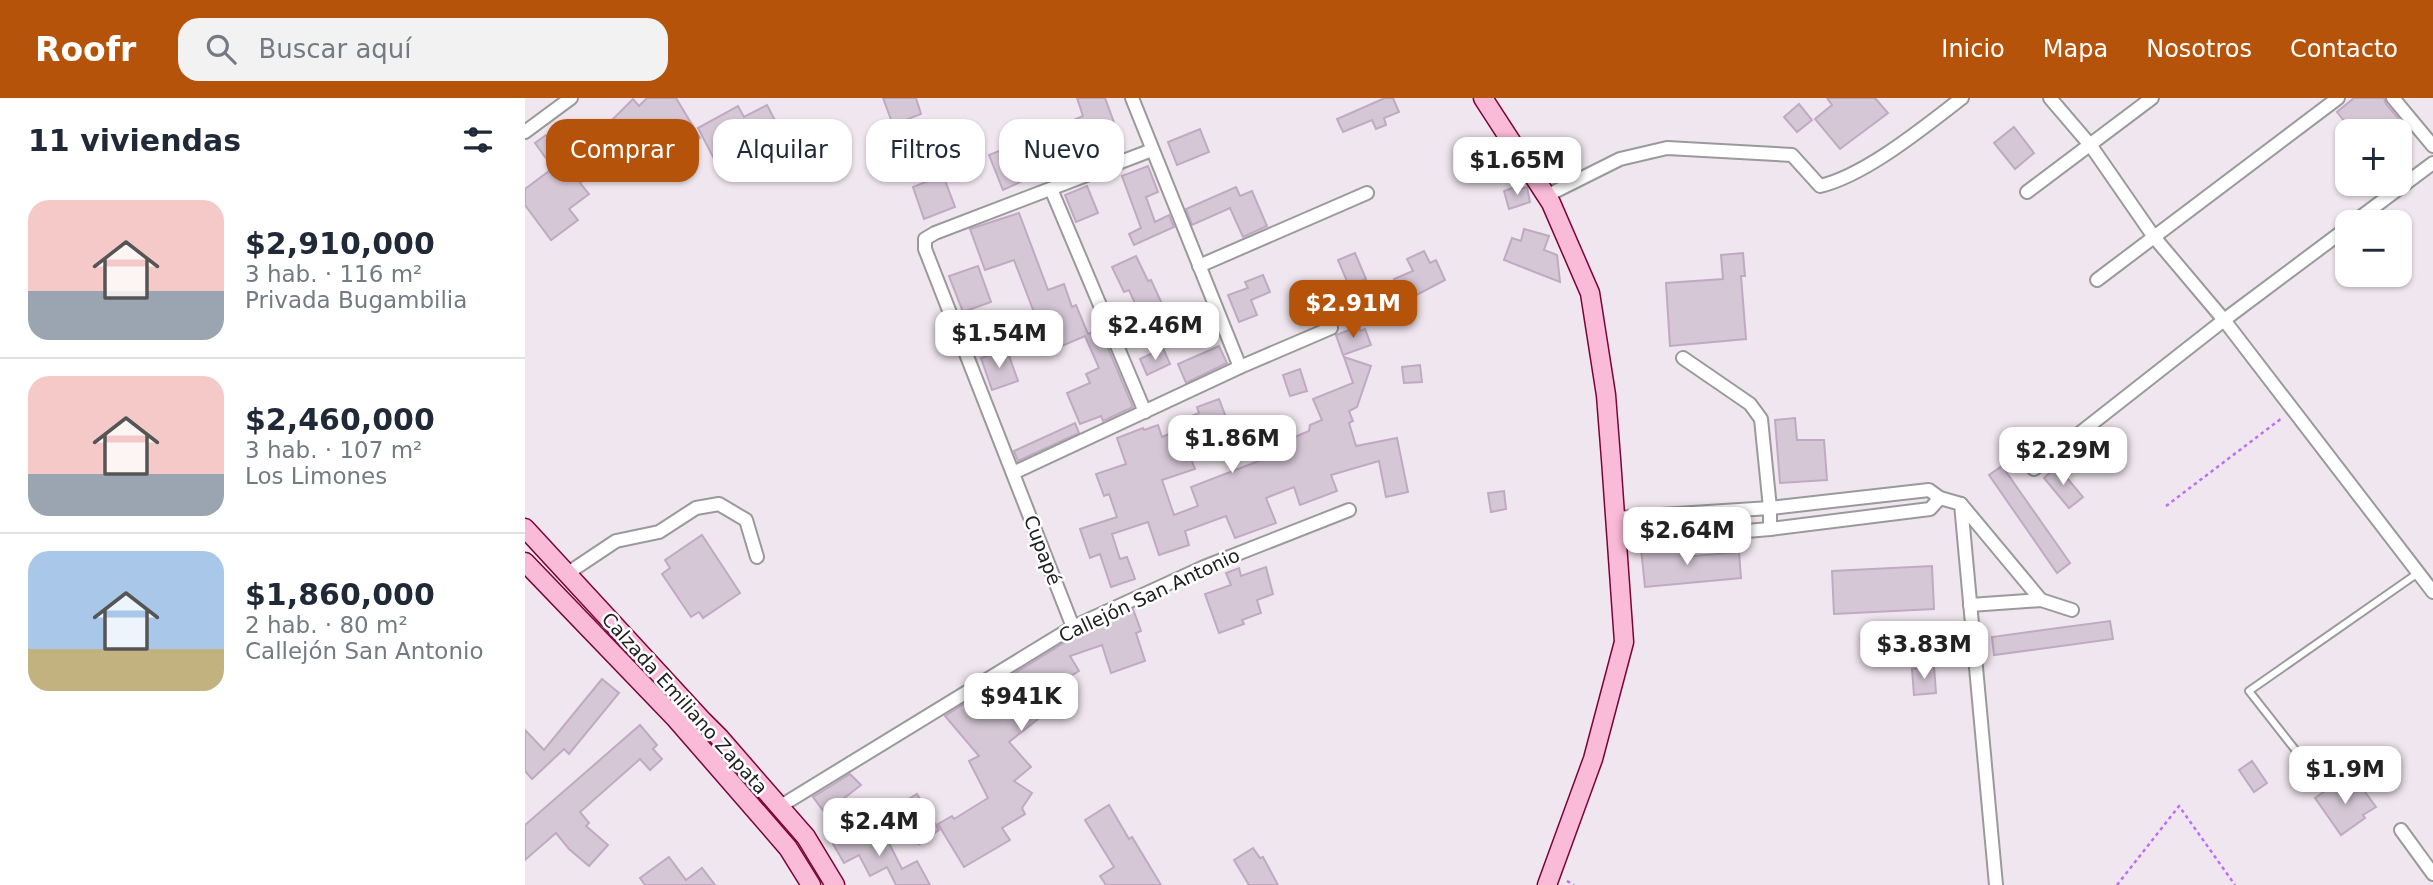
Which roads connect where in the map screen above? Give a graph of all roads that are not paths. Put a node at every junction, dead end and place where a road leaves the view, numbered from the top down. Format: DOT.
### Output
graph roads {
  1 [pos="571,98"];
  2 [pos="1132,98"];
  3 [pos="1483,98"];
  4 [pos="1962,98"];
  5 [pos="2050,98"];
  6 [pos="2152,98"];
  7 [pos="2338,98"];
  8 [pos="2393,98"];
  9 [pos="525,132"];
  10 [pos="2091,146"];
  11 [pos="2433,146"];
  12 [pos="1152,150"];
  13 [pos="2433,163"];
  14 [pos="1051,189"];
  15 [pos="2027,192"];
  16 [pos="1367,193"];
  17 [pos="1546,196"];
  18 [pos="2370,210"];
  19 [pos="2154,237"];
  20 [pos="2335,237"];
  21 [pos="1199,266"];
  22 [pos="2098,280"];
  23 [pos="2224,320"];
  24 [pos="1331,328"];
  25 [pos="1682,358"];
  26 [pos="1240,368"];
  27 [pos="1145,412"];
  28 [pos="2034,468"];
  29 [pos="1013,473"];
  30 [pos="1940,498"];
  31 [pos="1961,504"];
  32 [pos="1770,508"];
  33 [pos="1349,510"];
  34 [pos="1615,518"];
  35 [pos="525,528"];
  36 [pos="1770,529"];
  37 [pos="1617,542"];
  38 [pos="757,557"];
  39 [pos="525,562"];
  40 [pos="568,573"];
  41 [pos="2418,573"];
  42 [pos="2433,592"];
  43 [pos="2041,600"];
  44 [pos="1970,605"];
  45 [pos="2072,610"];
  46 [pos="1073,627"];
  47 [pos="2308,766"];
  48 [pos="779,807"];
  49 [pos="2401,830"];
  50 [pos="2433,874"];
  51 [pos="811,885"];
  52 [pos="835,885"];
  53 [pos="1547,885"];
  54 [pos="1996,885"];
  1 -- 9 [label="street"];
  2 -- 12 [label="street"];
  3 -- 17 [label="main road"];
  4 -- 17 [label="street"];
  5 -- 10 [label="street"];
  6 -- 10 [label="street"];
  7 -- 19 [label="street"];
  8 -- 11 [label="street"];
  10 -- 15 [label="street"];
  10 -- 19 [label="street"];
  12 -- 14 [label="street"];
  12 -- 21 [label="street"];
  13 -- 18 [label="street"];
  14 -- 27 [label="street"];
  14 -- 29 [label="street, Cupapé"];
  16 -- 21 [label="street"];
  17 -- 34 [label="main road"];
  19 -- 22 [label="street"];
  19 -- 23 [label="street"];
  20 -- 23 [label="street"];
  21 -- 26 [label="street"];
  23 -- 28 [label="street"];
  23 -- 41 [label="street"];
  24 -- 26 [label="street"];
  25 -- 32 [label="street"];
  26 -- 27 [label="street"];
  27 -- 29 [label="street"];
  29 -- 46 [label="street, Cupapé"];
  30 -- 31 [label="street"];
  30 -- 32 [label="street"];
  30 -- 36 [label="street"];
  31 -- 43 [label="street"];
  31 -- 44 [label="street"];
  32 -- 34 [label="street"];
  32 -- 36 [label="street"];
  33 -- 46 [label="street, Callejón San Antonio"];
  34 -- 37 [label="main road"];
  35 -- 40 [label="main road, Calzada Emiliano Zapata"];
  36 -- 37 [label="street"];
  37 -- 53 [label="main road"];
  38 -- 40 [label="street"];
  39 -- 51 [label="main road, Calzada Emiliano Zapata"];
  40 -- 48 [label="main road, Calzada Emiliano Zapata"];
  41 -- 42 [label="street"];
  41 -- 47 [label="lane"];
  43 -- 44 [label="street"];
  43 -- 45 [label="street"];
  44 -- 54 [label="street"];
  46 -- 48 [label="street, Callejón San Antonio"];
  48 -- 52 [label="main road, Calzada Emiliano Zapata"];
  49 -- 50 [label="street"];
}
